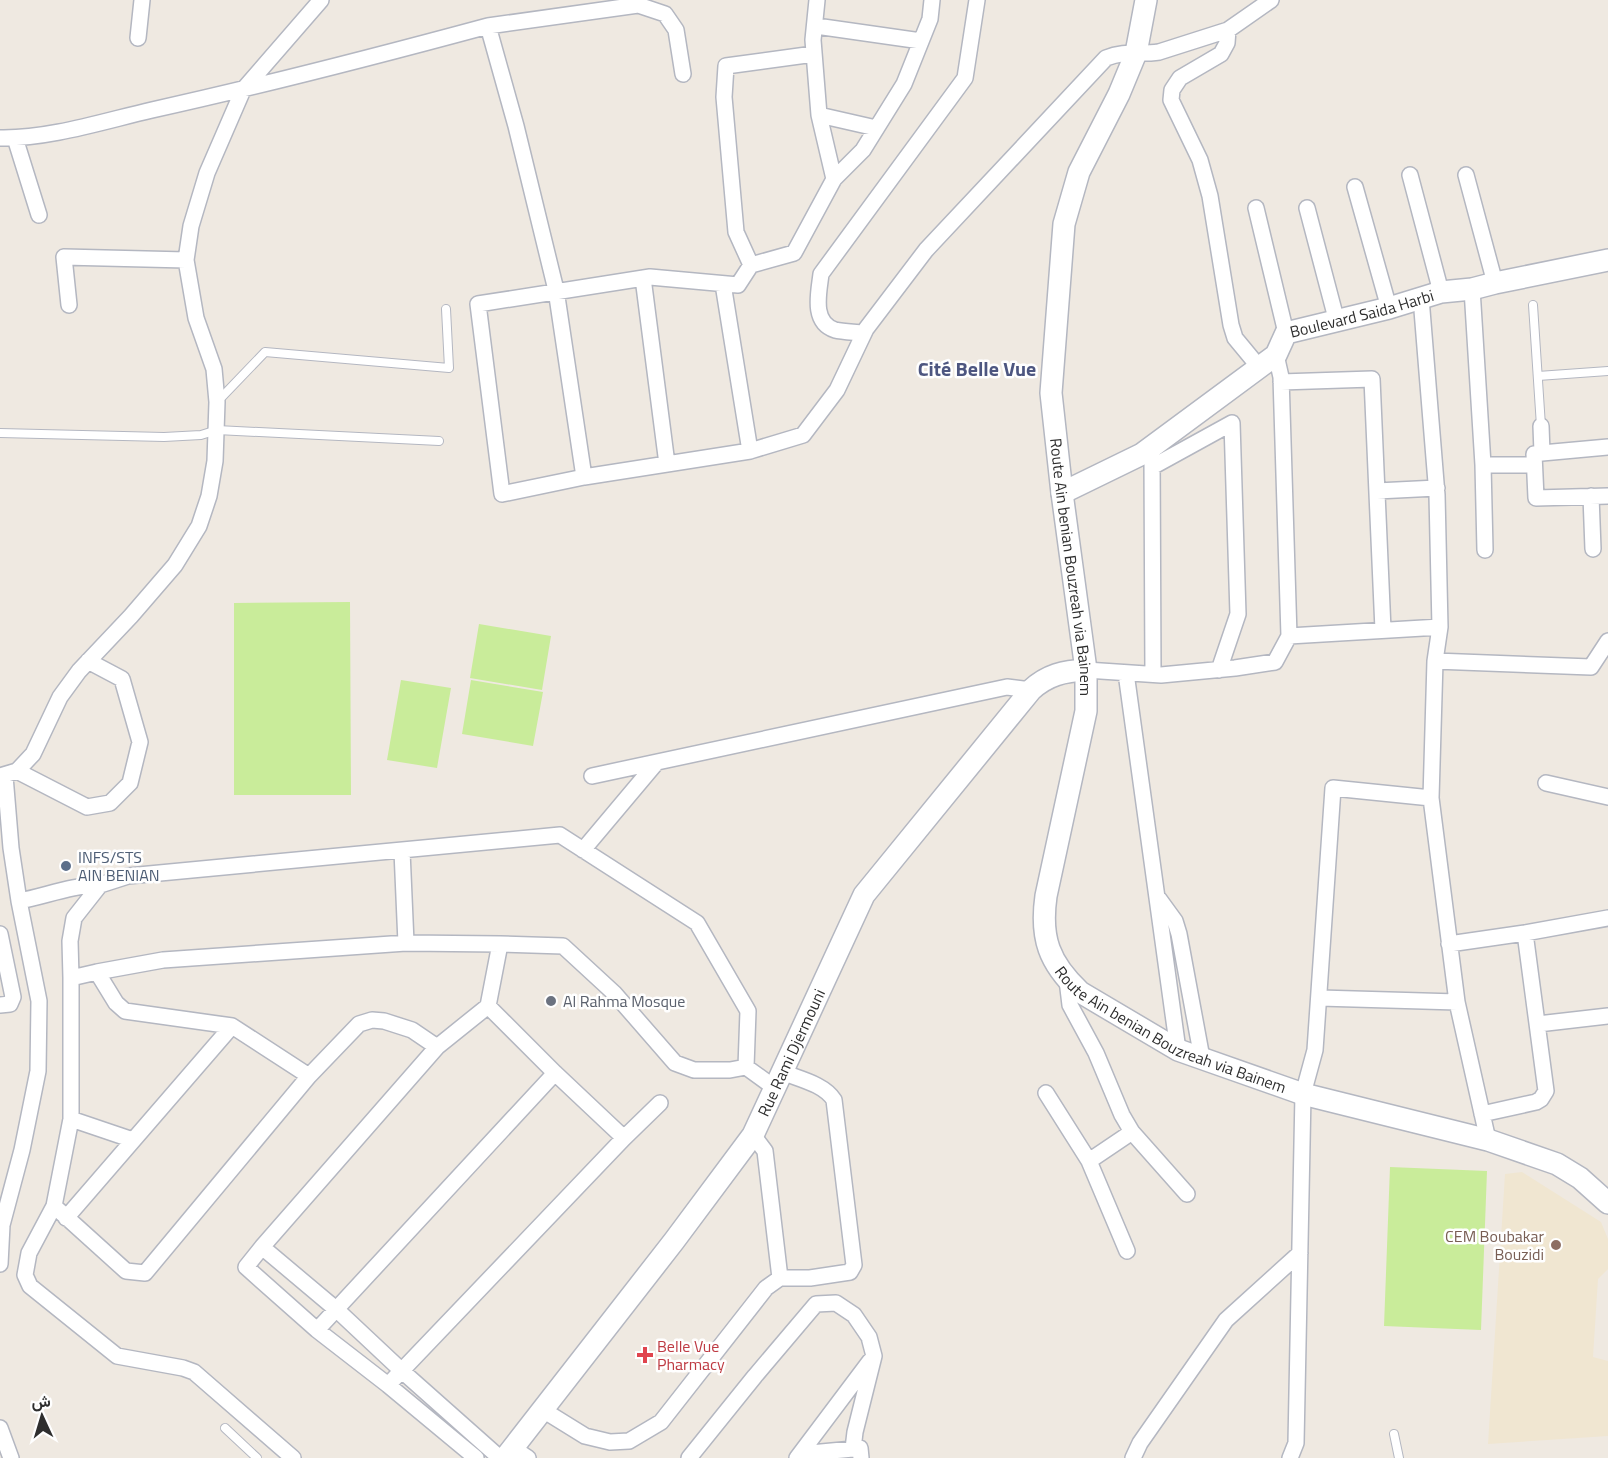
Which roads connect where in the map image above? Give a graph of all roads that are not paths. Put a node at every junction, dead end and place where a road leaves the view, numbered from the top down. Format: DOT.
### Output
graph roads {
  1 [pos="142,0"];
  2 [pos="321,0"];
  3 [pos="817,0"];
  4 [pos="932,0"];
  5 [pos="977,0"];
  6 [pos="1146,0"];
  7 [pos="1271,0"];
  8 [pos="488,26"];
  9 [pos="816,26"];
  10 [pos="1228,30"];
  11 [pos="138,38"];
  12 [pos="921,41"];
  13 [pos="1136,53"];
  14 [pos="814,54"];
  15 [pos="683,74"];
  16 [pos="243,90"];
  17 [pos="819,115"];
  18 [pos="876,128"];
  19 [pos="8,138"];
  20 [pos="1410,175"];
  21 [pos="1466,175"];
  22 [pos="834,179"];
  23 [pos="1355,187"];
  24 [pos="1256,208"];
  25 [pos="1307,208"];
  26 [pos="39,215"];
  27 [pos="186,260"];
  28 [pos="1608,260"];
  29 [pos="751,265"];
  30 [pos="643,278"];
  31 [pos="1495,283"];
  32 [pos="723,284"];
  33 [pos="1473,290"];
  34 [pos="556,291"];
  35 [pos="1431,295"];
  36 [pos="69,304"];
  37 [pos="1533,305"];
  38 [pos="1389,308"];
  39 [pos="446,309"];
  40 [pos="1337,322"];
  41 [pos="864,333"];
  42 [pos="1286,333"];
  43 [pos="1268,361"];
  44 [pos="1608,371"];
  45 [pos="1538,376"];
  46 [pos="1281,382"];
  47 [pos="217,402"];
  48 [pos="1541,426"];
  49 [pos="217,430"];
  50 [pos="0,434"];
  51 [pos="439,441"];
  52 [pos="1608,447"];
  53 [pos="750,451"];
  54 [pos="1152,457"];
  55 [pos="1538,459"];
  56 [pos="667,464"];
  57 [pos="1483,465"];
  58 [pos="584,477"];
  59 [pos="1437,488"];
  60 [pos="1377,491"];
  61 [pos="1062,493"];
  62 [pos="1591,496"];
  63 [pos="1608,496"];
  64 [pos="1593,549"];
  65 [pos="1485,550"];
  66 [pos="1440,627"];
  67 [pos="1383,630"];
  68 [pos="1289,636"];
  69 [pos="1608,641"];
  70 [pos="88,661"];
  71 [pos="1435,661"];
  72 [pos="1086,670"];
  73 [pos="1219,670"];
  74 [pos="1126,673"];
  75 [pos="1153,674"];
  76 [pos="1031,690"];
  77 [pos="657,762"];
  78 [pos="7,774"];
  79 [pos="592,776"];
  80 [pos="1546,783"];
  81 [pos="1608,797"];
  82 [pos="1431,798"];
  83 [pos="583,850"];
  84 [pos="402,851"];
  85 [pos="100,885"];
  86 [pos="1157,896"];
  87 [pos="19,901"];
  88 [pos="1608,918"];
  89 [pos="1525,933"];
  90 [pos="0,934"];
  91 [pos="406,943"];
  92 [pos="500,944"];
  93 [pos="1449,944"];
  94 [pos="97,972"];
  95 [pos="71,978"];
  96 [pos="1067,980"];
  97 [pos="1320,998"];
  98 [pos="1457,1002"];
  99 [pos="0,1005"];
  100 [pos="488,1006"];
  101 [pos="1608,1016"];
  102 [pos="1538,1024"];
  103 [pos="232,1026"];
  104 [pos="436,1047"];
  105 [pos="1178,1050"];
  106 [pos="1202,1058"];
  107 [pos="746,1067"];
  108 [pos="555,1072"];
  109 [pos="309,1076"];
  110 [pos="778,1080"];
  111 [pos="1047,1093"];
  112 [pos="1303,1094"];
  113 [pos="660,1103"];
  114 [pos="1482,1114"];
  115 [pos="71,1119"];
  116 [pos="1132,1132"];
  117 [pos="753,1136"];
  118 [pos="624,1138"];
  119 [pos="134,1140"];
  120 [pos="1488,1140"];
  121 [pos="1089,1161"];
  122 [pos="1187,1194"];
  123 [pos="1606,1200"];
  124 [pos="54,1206"];
  125 [pos="66,1218"];
  126 [pos="262,1247"];
  127 [pos="1127,1251"];
  128 [pos="1300,1253"];
  129 [pos="0,1264"];
  130 [pos="780,1278"];
  131 [pos="337,1310"];
  132 [pos="317,1330"];
  133 [pos="874,1356"];
  134 [pos="402,1371"];
  135 [pos="388,1385"];
  136 [pos="543,1410"];
  137 [pos="0,1428"];
  138 [pos="225,1428"];
  139 [pos="1394,1434"];
  140 [pos="857,1454"];
  141 [pos="511,1456"];
  142 [pos="798,1456"];
  143 [pos="11,1458"];
  144 [pos="257,1458"];
  145 [pos="293,1458"];
  146 [pos="476,1458"];
  147 [pos="689,1458"];
  148 [pos="1133,1458"];
  149 [pos="1290,1458"];
  150 [pos="1399,1458"];
  1 -- 11 [label="street"];
  2 -- 16 [label="street"];
  3 -- 9 [label="street"];
  4 -- 12 [label="street"];
  5 -- 41 [label="street"];
  6 -- 13 [label="main road, Route Ain benian Bouzreah via Bainem"];
  7 -- 10 [label="street"];
  8 -- 15 [label="street"];
  8 -- 16 [label="street"];
  8 -- 34 [label="street"];
  9 -- 12 [label="street"];
  9 -- 14 [label="street"];
  10 -- 13 [label="street"];
  10 -- 43 [label="street"];
  12 -- 18 [label="street"];
  13 -- 41 [label="street"];
  13 -- 61 [label="main road, Route Ain benian Bouzreah via Bainem"];
  14 -- 17 [label="street"];
  14 -- 29 [label="street"];
  16 -- 19 [label="street"];
  16 -- 27 [label="street"];
  17 -- 18 [label="street"];
  17 -- 22 [label="street"];
  18 -- 22 [label="street"];
  19 -- 26 [label="street"];
  20 -- 35 [label="street"];
  21 -- 31 [label="street"];
  22 -- 29 [label="street"];
  23 -- 38 [label="street"];
  24 -- 42 [label="street"];
  25 -- 40 [label="street"];
  27 -- 36 [label="street"];
  27 -- 47 [label="street"];
  28 -- 31 [label="main road, Boulevard Saida Harbi"];
  29 -- 32 [label="street"];
  30 -- 32 [label="street"];
  30 -- 34 [label="street"];
  30 -- 56 [label="street"];
  31 -- 33 [label="main road, Boulevard Saida Harbi"];
  32 -- 53 [label="street"];
  33 -- 35 [label="main road, Boulevard Saida Harbi"];
  33 -- 57 [label="street"];
  34 -- 58 [label="street"];
  34 -- 58 [label="street"];
  35 -- 38 [label="main road, Boulevard Saida Harbi"];
  35 -- 59 [label="street"];
  37 -- 45 [label="lane"];
  38 -- 40 [label="main road, Boulevard Saida Harbi"];
  39 -- 47 [label="lane"];
  40 -- 42 [label="main road, Boulevard Saida Harbi"];
  41 -- 53 [label="street"];
  42 -- 43 [label="main road, Boulevard Saida Harbi"];
  43 -- 46 [label="street"];
  43 -- 54 [label="main road, Boulevard Saida Harbi"];
  44 -- 45 [label="lane"];
  45 -- 48 [label="lane"];
  46 -- 60 [label="street"];
  46 -- 68 [label="street"];
  47 -- 49 [label="street"];
  48 -- 55 [label="street"];
  49 -- 50 [label="lane"];
  49 -- 51 [label="lane"];
  49 -- 70 [label="street"];
  52 -- 55 [label="street"];
  53 -- 56 [label="street"];
  54 -- 61 [label="main road, Boulevard Saida Harbi"];
  54 -- 73 [label="street"];
  54 -- 75 [label="street"];
  55 -- 57 [label="street"];
  55 -- 62 [label="street"];
  56 -- 58 [label="street"];
  57 -- 65 [label="street"];
  59 -- 60 [label="street"];
  59 -- 66 [label="street"];
  60 -- 67 [label="street"];
  61 -- 72 [label="main road, Route Ain benian Bouzreah via Bainem"];
  62 -- 63 [label="street"];
  62 -- 64 [label="street"];
  66 -- 67 [label="street"];
  66 -- 71 [label="street"];
  67 -- 68 [label="street"];
  68 -- 73 [label="street"];
  69 -- 71 [label="street"];
  70 -- 78 [label="street"];
  70 -- 78 [label="street"];
  71 -- 82 [label="street"];
  72 -- 74 [label="street"];
  72 -- 76 [label="main road, Rue Rami Djermouni"];
  72 -- 96 [label="main road, Route Ain benian Bouzreah via Bainem"];
  73 -- 75 [label="street"];
  74 -- 75 [label="street"];
  74 -- 86 [label="street"];
  76 -- 77 [label="street"];
  76 -- 110 [label="main road, Rue Rami Djermouni"];
  77 -- 79 [label="street"];
  77 -- 83 [label="street"];
  78 -- 87 [label="street"];
  80 -- 81 [label="street"];
  82 -- 93 [label="street"];
  82 -- 97 [label="street"];
  83 -- 84 [label="street"];
  83 -- 107 [label="street"];
  84 -- 85 [label="street"];
  84 -- 91 [label="street"];
  85 -- 87 [label="street"];
  85 -- 95 [label="street"];
  86 -- 105 [label="street"];
  86 -- 106 [label="street"];
  87 -- 129 [label="street"];
  88 -- 89 [label="street"];
  89 -- 93 [label="street"];
  89 -- 102 [label="street"];
  90 -- 99 [label="street"];
  91 -- 92 [label="street"];
  91 -- 94 [label="street"];
  92 -- 100 [label="street"];
  92 -- 107 [label="street"];
  93 -- 98 [label="street"];
  94 -- 95 [label="street"];
  94 -- 103 [label="street"];
  95 -- 115 [label="street"];
  96 -- 105 [label="main road, Route Ain benian Bouzreah via Bainem"];
  96 -- 116 [label="street"];
  97 -- 98 [label="street"];
  97 -- 112 [label="street"];
  98 -- 114 [label="street"];
  100 -- 104 [label="street"];
  100 -- 108 [label="street"];
  101 -- 102 [label="street"];
  102 -- 114 [label="street"];
  103 -- 109 [label="street"];
  103 -- 119 [label="street"];
  104 -- 109 [label="street"];
  104 -- 126 [label="street"];
  105 -- 106 [label="main road, Route Ain benian Bouzreah via Bainem"];
  106 -- 112 [label="main road, Route Ain benian Bouzreah via Bainem"];
  107 -- 110 [label="street"];
  108 -- 118 [label="street"];
  108 -- 131 [label="street"];
  109 -- 125 [label="street"];
  110 -- 117 [label="main road, Rue Rami Djermouni"];
  110 -- 130 [label="street"];
  111 -- 121 [label="street"];
  112 -- 120 [label="main road, Route Ain benian Bouzreah via Bainem"];
  112 -- 128 [label="street"];
  113 -- 118 [label="street"];
  114 -- 120 [label="street"];
  115 -- 119 [label="street"];
  115 -- 124 [label="street"];
  116 -- 121 [label="street"];
  116 -- 122 [label="street"];
  117 -- 130 [label="street"];
  117 -- 136 [label="main road, Rue Rami Djermouni"];
  118 -- 134 [label="street"];
  119 -- 125 [label="street"];
  120 -- 123 [label="main road, Route Ain benian Bouzreah via Bainem"];
  121 -- 127 [label="street"];
  124 -- 125 [label="street"];
  124 -- 145 [label="street"];
  126 -- 131 [label="street"];
  126 -- 132 [label="street"];
  128 -- 148 [label="street"];
  128 -- 149 [label="street"];
  130 -- 136 [label="street"];
  131 -- 132 [label="street"];
  131 -- 134 [label="street"];
  132 -- 135 [label="street"];
  133 -- 140 [label="street"];
  133 -- 142 [label="street"];
  133 -- 147 [label="street"];
  134 -- 135 [label="street"];
  134 -- 141 [label="street"];
  135 -- 146 [label="street"];
  136 -- 141 [label="main road, Rue Rami Djermouni"];
  137 -- 143 [label="street"];
  138 -- 144 [label="lane"];
  139 -- 150 [label="lane"];
  140 -- 142 [label="street"];
}
